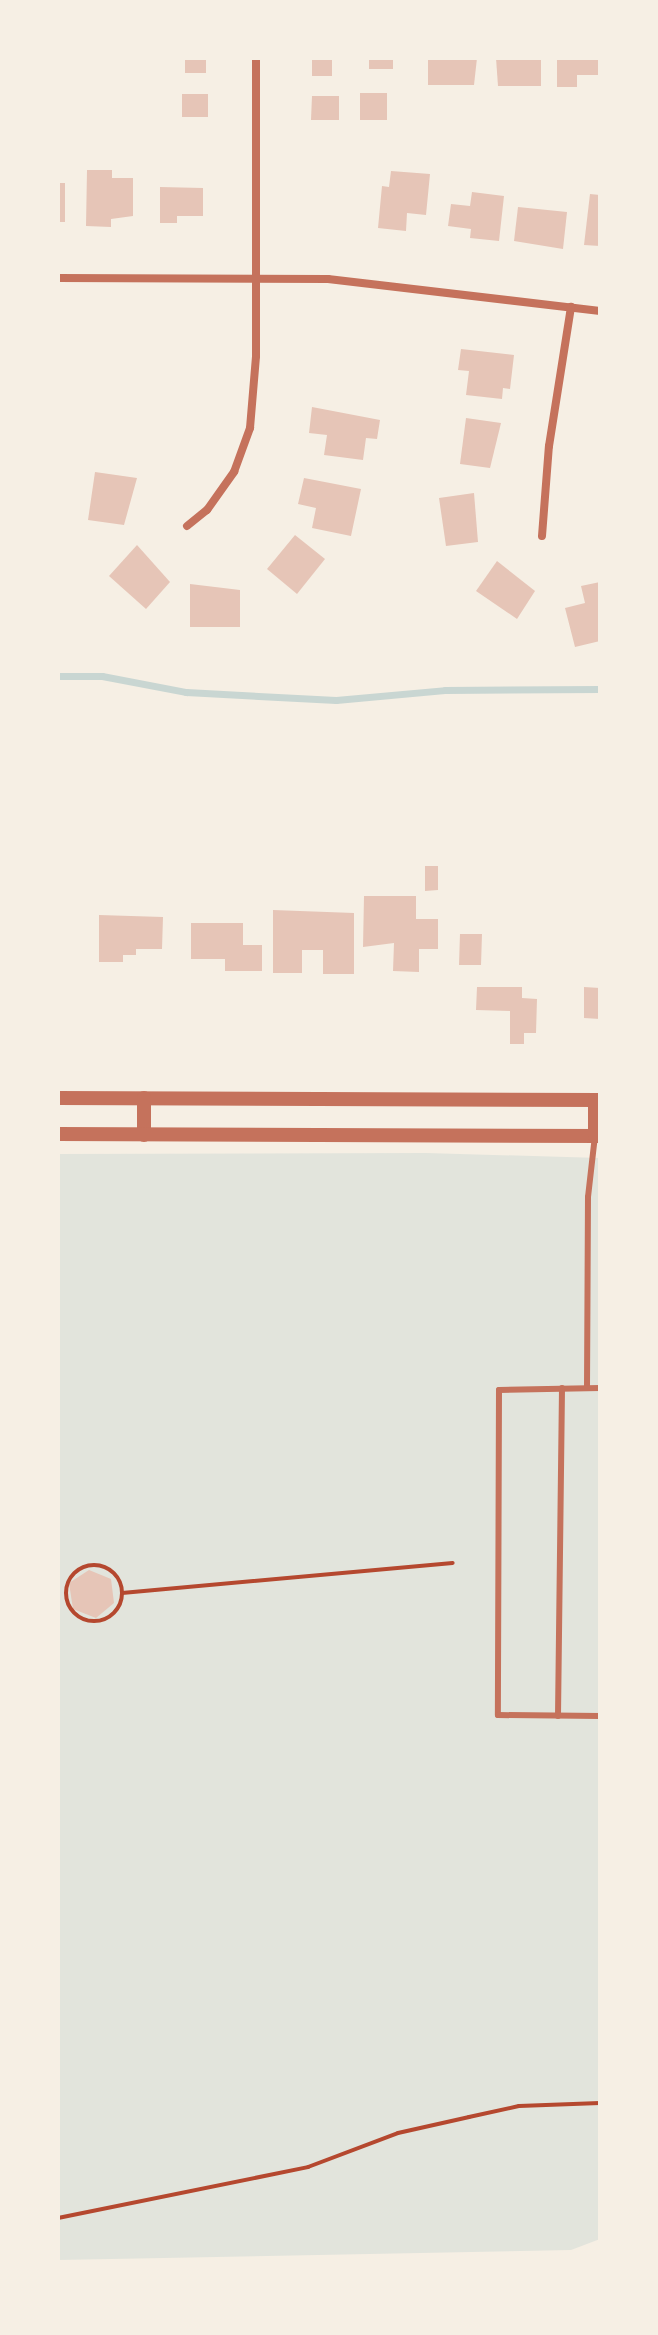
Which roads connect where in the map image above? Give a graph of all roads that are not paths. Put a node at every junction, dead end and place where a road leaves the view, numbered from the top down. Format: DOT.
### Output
graph roads {
  1 [pos="256,58"];
  2 [pos="58,278"];
  3 [pos="255,278"];
  4 [pos="571,307"];
  5 [pos="600,311"];
  6 [pos="187,526"];
  7 [pos="542,536"];
  8 [pos="58,1098"];
  9 [pos="144,1098"];
  10 [pos="598,1100"];
  11 [pos="58,1134"];
  12 [pos="144,1135"];
  13 [pos="597,1136"];
  14 [pos="562,1388"];
  15 [pos="587,1388"];
  16 [pos="600,1388"];
  17 [pos="558,1716"];
  18 [pos="600,1716"];
  1 -- 3 [label="street"];
  2 -- 3 [label="street"];
  3 -- 4 [label="street"];
  3 -- 6 [label="street"];
  4 -- 5 [label="street"];
  4 -- 7 [label="street"];
  8 -- 9 [label="street"];
  9 -- 10 [label="street"];
  9 -- 12 [label="street"];
  10 -- 13 [label="street"];
  11 -- 12 [label="street"];
  12 -- 13 [label="street"];
  13 -- 15 [label="lane"];
  14 -- 15 [label="lane"];
  14 -- 17 [label="lane"];
  14 -- 17 [label="lane"];
  15 -- 16 [label="lane"];
  17 -- 18 [label="lane"];
}
